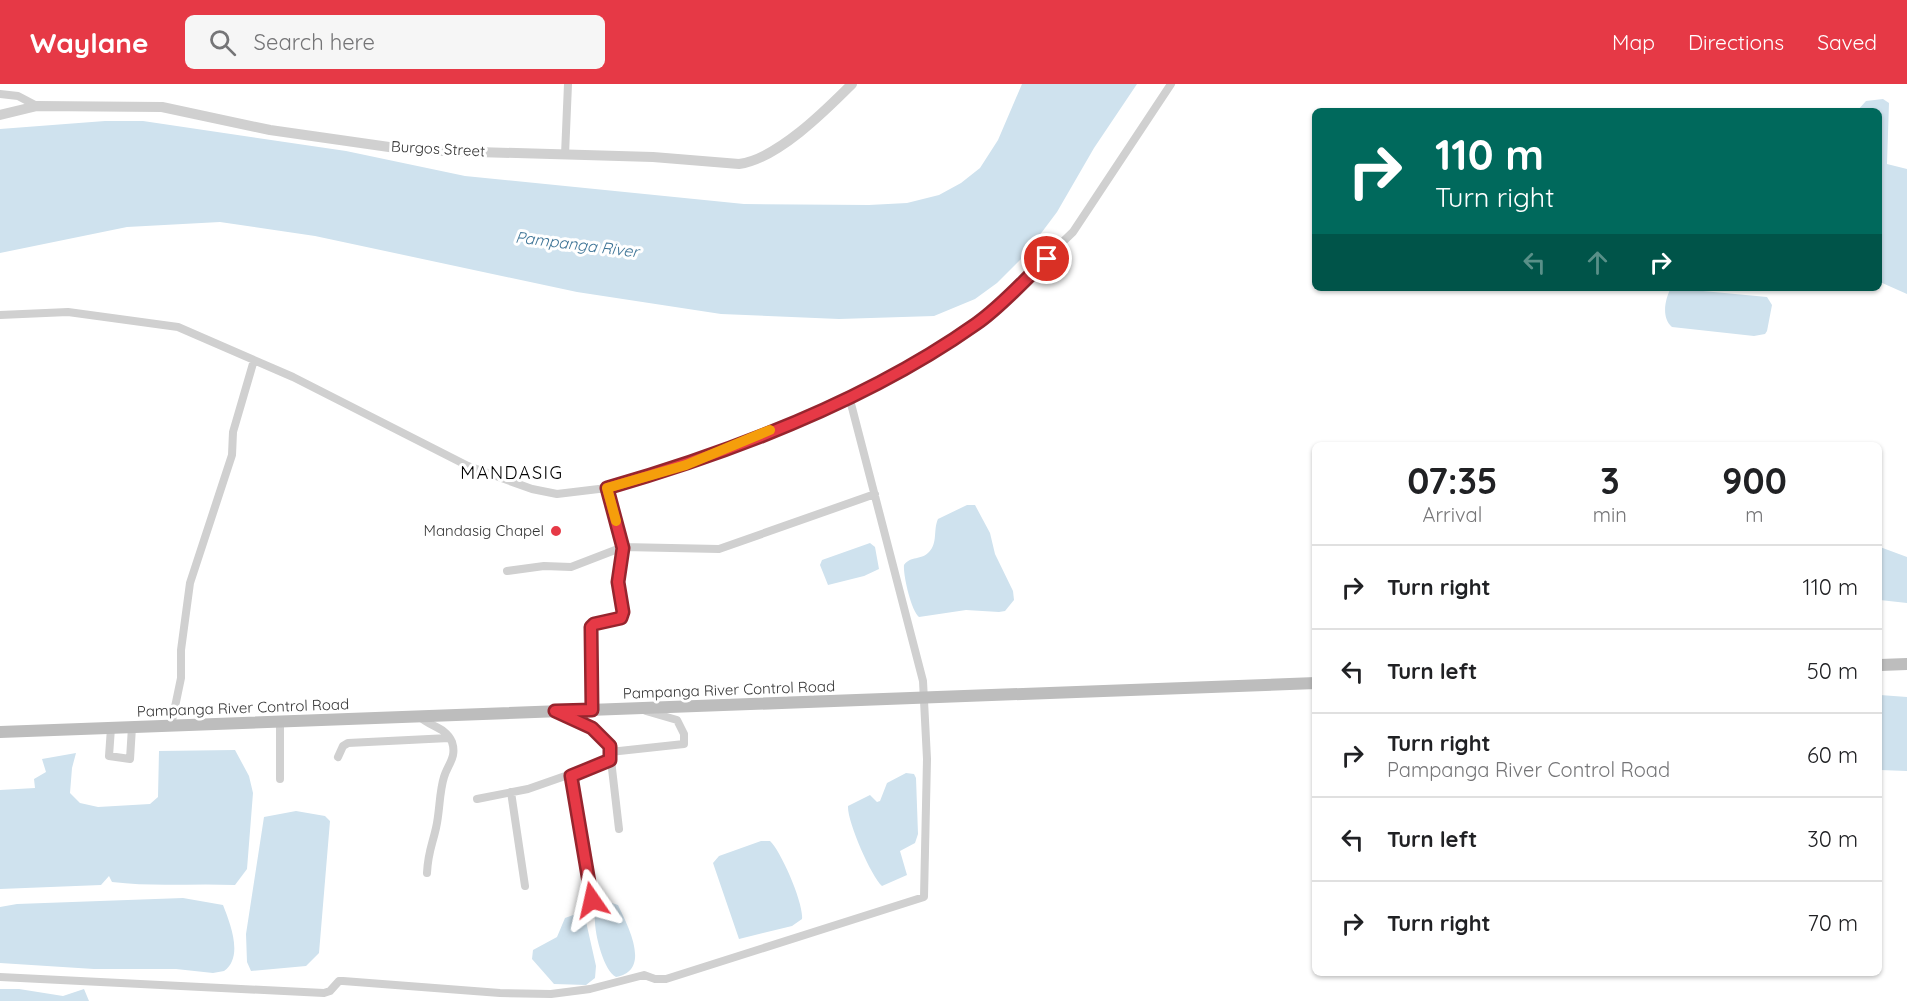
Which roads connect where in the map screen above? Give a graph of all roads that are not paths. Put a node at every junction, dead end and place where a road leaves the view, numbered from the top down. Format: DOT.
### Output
graph roads {
  1 [pos="568,84"];
  2 [pos="852,84"];
  3 [pos="1172,84"];
  4 [pos="0,94"];
  5 [pos="37,106"];
  6 [pos="0,115"];
  7 [pos="565,155"];
  8 [pos="0,315"];
  9 [pos="254,360"];
  10 [pos="849,396"];
  11 [pos="607,488"];
  12 [pos="875,494"];
  13 [pos="623,548"];
  14 [pos="507,571"];
  15 [pos="1907,664"];
  16 [pos="1882,665"];
  17 [pos="1312,683"];
  18 [pos="924,699"];
  19 [pos="637,709"];
  20 [pos="592,710"];
  21 [pos="555,711"];
  22 [pos="419,716"];
  23 [pos="280,722"];
  24 [pos="171,726"];
  25 [pos="132,727"];
  26 [pos="111,728"];
  27 [pos="0,732"];
  28 [pos="449,738"];
  29 [pos="610,756"];
  30 [pos="338,757"];
  31 [pos="571,776"];
  32 [pos="280,779"];
  33 [pos="511,792"];
  34 [pos="477,799"];
  35 [pos="619,829"];
  36 [pos="427,873"];
  37 [pos="525,886"];
  38 [pos="592,900"];
  39 [pos="0,976"];
  1 -- 7 [label="street"];
  2 -- 7 [label="street, Burgos Street"];
  3 -- 10 [label="street"];
  4 -- 5 [label="street"];
  5 -- 6 [label="street, Burgos Street"];
  5 -- 7 [label="street, Burgos Street"];
  8 -- 9 [label="street"];
  9 -- 11 [label="street"];
  9 -- 24 [label="street"];
  10 -- 11 [label="street"];
  10 -- 12 [label="street"];
  11 -- 13 [label="street"];
  12 -- 13 [label="street"];
  12 -- 18 [label="street"];
  13 -- 14 [label="street"];
  13 -- 20 [label="street"];
  15 -- 16 [label="main road"];
  17 -- 18 [label="main road, Pampanga River Control Road"];
  18 -- 19 [label="main road, Pampanga River Control Road"];
  18 -- 39 [label="street"];
  19 -- 20 [label="main road, Pampanga River Control Road"];
  19 -- 29 [label="street"];
  20 -- 21 [label="main road, Pampanga River Control Road"];
  21 -- 22 [label="main road, Pampanga River Control Road"];
  21 -- 29 [label="street"];
  22 -- 23 [label="main road, Pampanga River Control Road"];
  22 -- 28 [label="street"];
  23 -- 24 [label="main road, Pampanga River Control Road"];
  23 -- 32 [label="street"];
  24 -- 25 [label="main road, Pampanga River Control Road"];
  25 -- 26 [label="main road, Pampanga River Control Road"];
  25 -- 26 [label="street"];
  26 -- 27 [label="main road, Pampanga River Control Road"];
  28 -- 30 [label="street"];
  28 -- 36 [label="street"];
  29 -- 31 [label="street"];
  29 -- 35 [label="street"];
  31 -- 33 [label="street"];
  31 -- 38 [label="street"];
  33 -- 34 [label="street"];
  33 -- 37 [label="street"];
}
